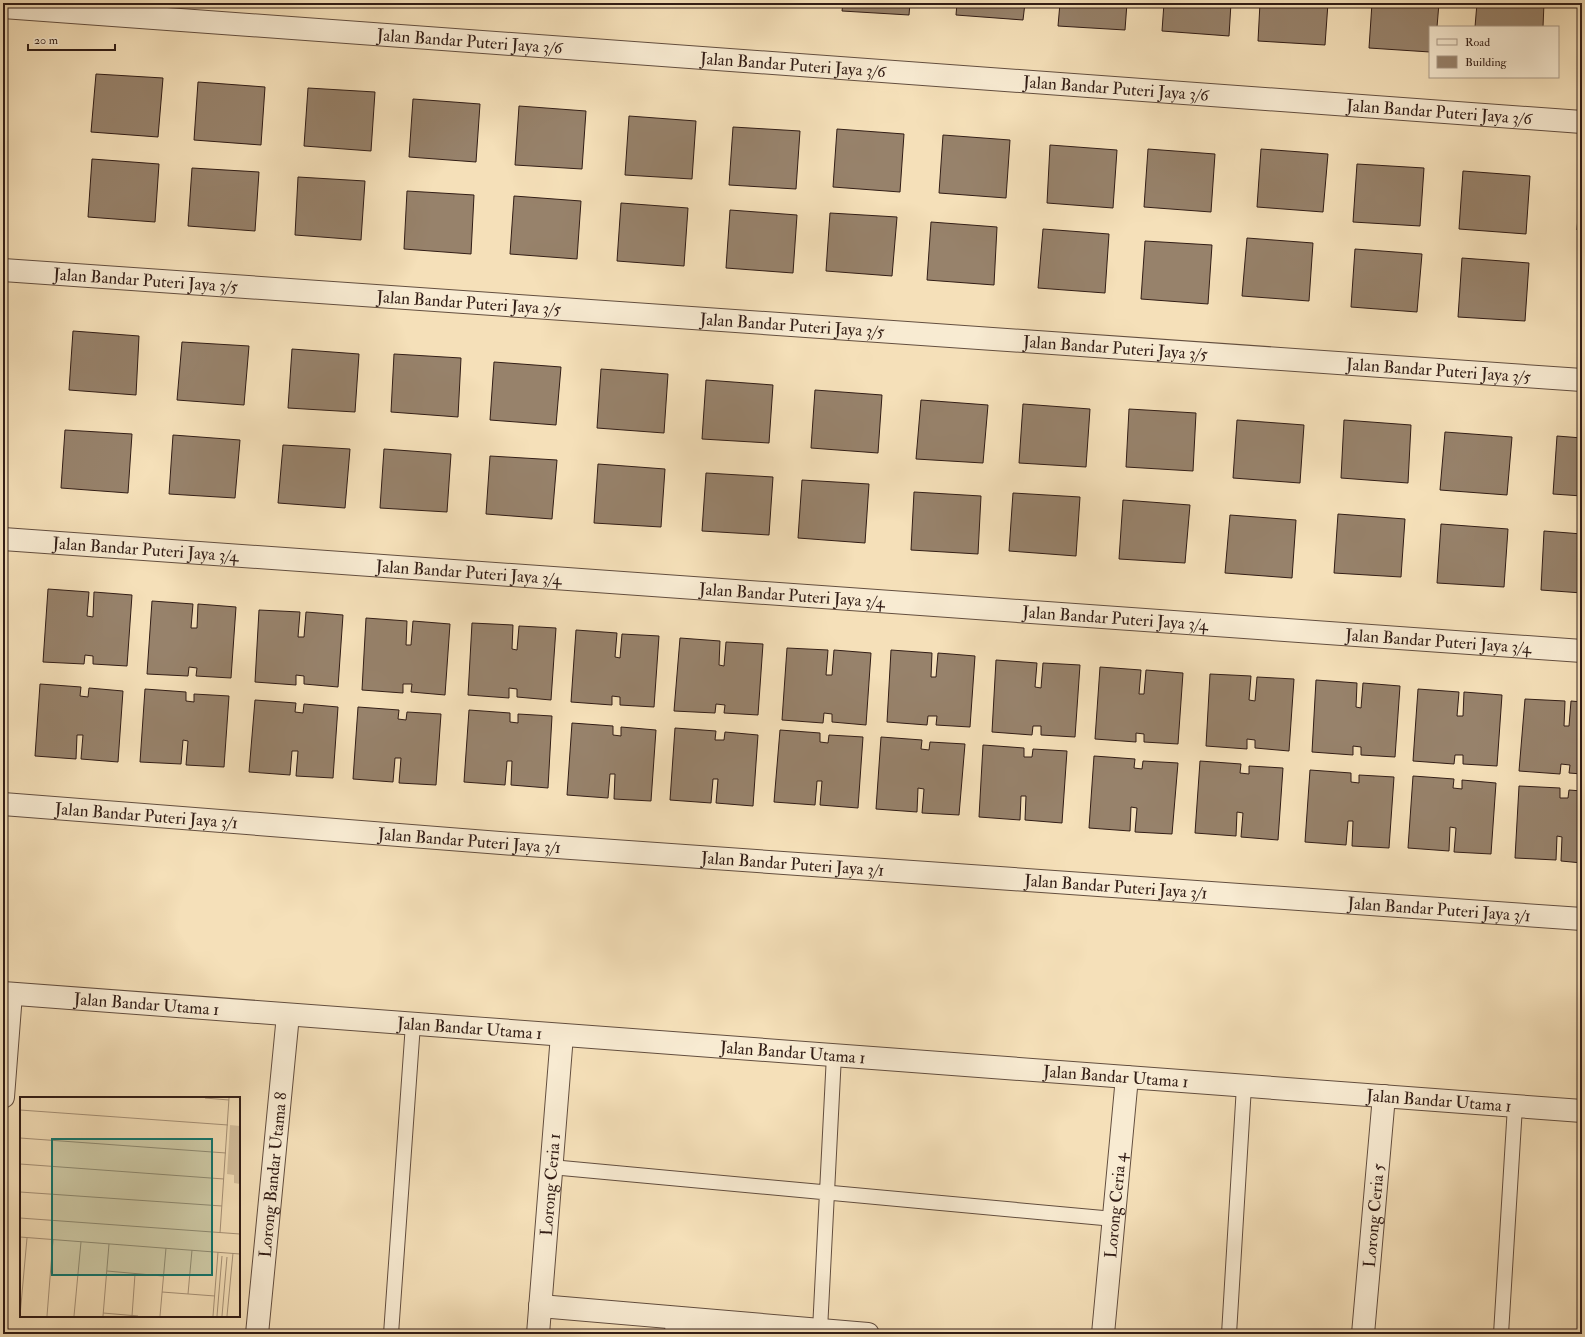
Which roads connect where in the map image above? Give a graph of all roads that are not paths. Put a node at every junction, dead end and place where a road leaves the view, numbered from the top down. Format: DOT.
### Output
graph roads {
  1 [pos="3,7"];
  2 [pos="1582,122"];
  3 [pos="3,270"];
  4 [pos="1582,380"];
  5 [pos="3,539"];
  6 [pos="1582,651"];
  7 [pos="3,804"];
  8 [pos="1582,919"];
  9 [pos="7,994"];
  10 [pos="288,1015"];
  11 [pos="413,1024"];
  12 [pos="562,1035"];
  13 [pos="834,1055"];
  14 [pos="1127,1077"];
  15 [pos="1244,1086"];
  16 [pos="1384,1096"];
  17 [pos="3,1097"];
  18 [pos="1515,1106"];
  19 [pos="1582,1111"];
  20 [pos="551,1167"];
  21 [pos="827,1193"];
  22 [pos="1114,1219"];
  23 [pos="540,1306"];
  24 [pos="673,1326"];
  25 [pos="820,1332"];
  26 [pos="257,1334"];
  27 [pos="392,1334"];
  28 [pos="538,1334"];
  29 [pos="868,1334"];
  30 [pos="1103,1334"];
  31 [pos="1229,1334"];
  32 [pos="1363,1334"];
  33 [pos="1501,1334"];
  1 -- 2 [label="street, Jalan Bandar Puteri Jaya 3/6"];
  3 -- 4 [label="street, Jalan Bandar Puteri Jaya 3/5"];
  5 -- 6 [label="street, Jalan Bandar Puteri Jaya 3/4"];
  7 -- 8 [label="street, Jalan Bandar Puteri Jaya 3/1"];
  9 -- 10 [label="street, Jalan Bandar Utama 1"];
  9 -- 17 [label="street"];
  10 -- 11 [label="street, Jalan Bandar Utama 1"];
  10 -- 26 [label="street, Lorong Bandar Utama 8"];
  11 -- 12 [label="street, Jalan Bandar Utama 1"];
  11 -- 27 [label="lane"];
  12 -- 13 [label="street, Jalan Bandar Utama 1"];
  12 -- 20 [label="street, Lorong Ceria 1"];
  13 -- 14 [label="street, Jalan Bandar Utama 1"];
  13 -- 21 [label="lane"];
  14 -- 15 [label="street, Jalan Bandar Utama 1"];
  14 -- 22 [label="street, Lorong Ceria 4"];
  15 -- 16 [label="street, Jalan Bandar Utama 1"];
  15 -- 31 [label="lane"];
  16 -- 18 [label="street, Jalan Bandar Utama 1"];
  16 -- 32 [label="street, Lorong Ceria 5"];
  18 -- 19 [label="street, Jalan Bandar Utama 1"];
  18 -- 33 [label="lane"];
  20 -- 21 [label="lane"];
  20 -- 23 [label="street, Lorong Ceria 1"];
  21 -- 22 [label="lane"];
  21 -- 25 [label="lane"];
  22 -- 30 [label="street, Lorong Ceria 4"];
  23 -- 24 [label="street"];
  23 -- 28 [label="street, Lorong Ceria 1"];
  24 -- 25 [label="street"];
  25 -- 29 [label="street"];
}
